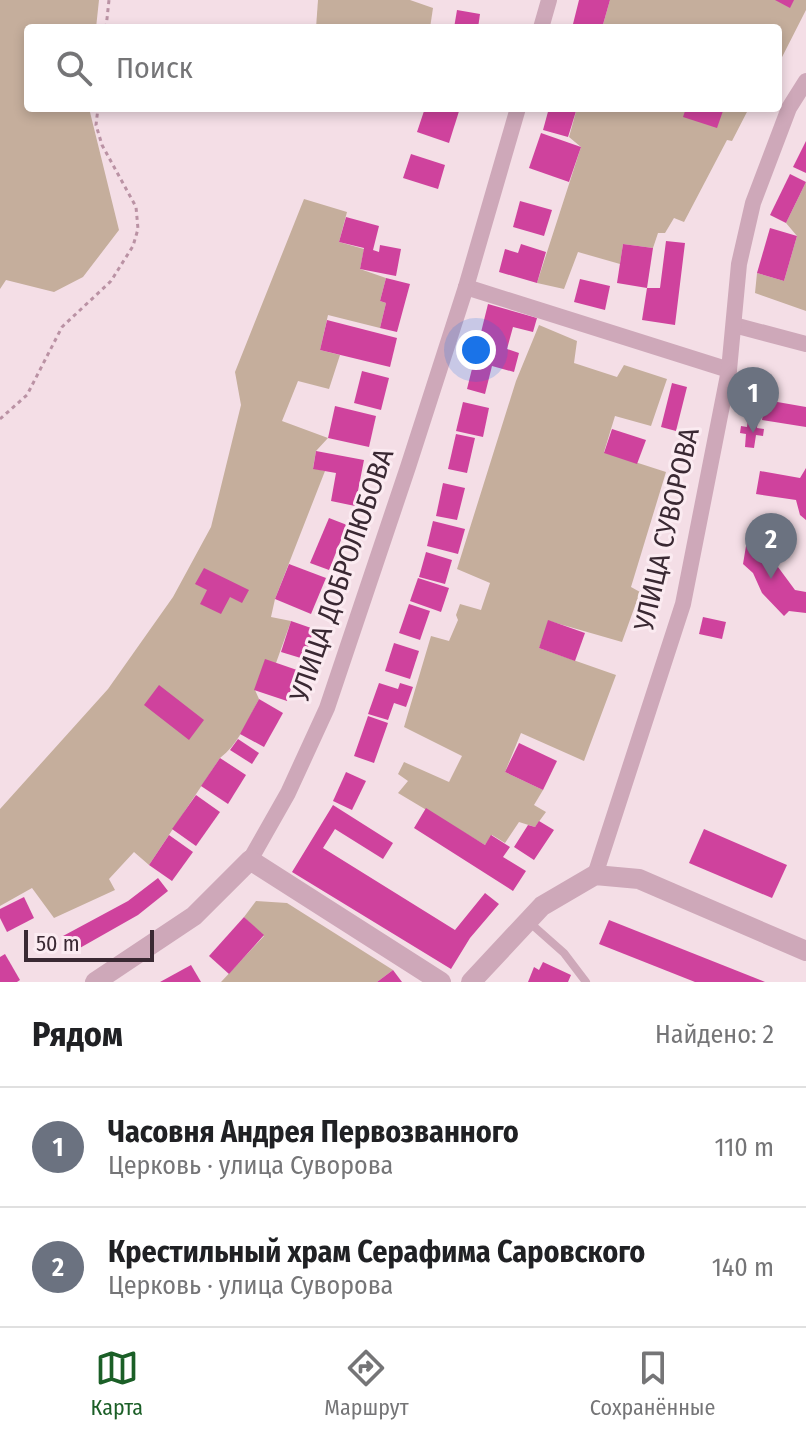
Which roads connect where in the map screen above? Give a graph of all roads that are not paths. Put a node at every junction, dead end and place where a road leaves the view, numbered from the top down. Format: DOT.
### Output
graph roads {
  1 [pos="549,0"];
  2 [pos="542,24"];
  3 [pos="806,81"];
  4 [pos="517,112"];
  5 [pos="466,287"];
  6 [pos="734,325"];
  7 [pos="806,344"];
  8 [pos="729,370"];
  9 [pos="250,860"];
  10 [pos="595,875"];
  11 [pos="527,920"];
  12 [pos="806,951"];
  13 [pos="95,982"];
  14 [pos="441,982"];
  15 [pos="471,982"];
  16 [pos="586,982"];
  1 -- 2 [label="street"];
  3 -- 6 [label="street, УЛИЦА СУВОРОВА"];
  4 -- 5 [label="street, УЛИЦА ДОБРОЛЮБОВА"];
  5 -- 8 [label="street"];
  5 -- 9 [label="street, УЛИЦА ДОБРОЛЮБОВА"];
  6 -- 7 [label="street"];
  6 -- 8 [label="street, УЛИЦА СУВОРОВА"];
  8 -- 10 [label="street, УЛИЦА СУВОРОВА"];
  9 -- 13 [label="street, УЛИЦА ДОБРОЛЮБОВА"];
  9 -- 14 [label="street"];
  10 -- 11 [label="street"];
  10 -- 12 [label="street"];
  11 -- 15 [label="street"];
  11 -- 16 [label="lane"];
}
